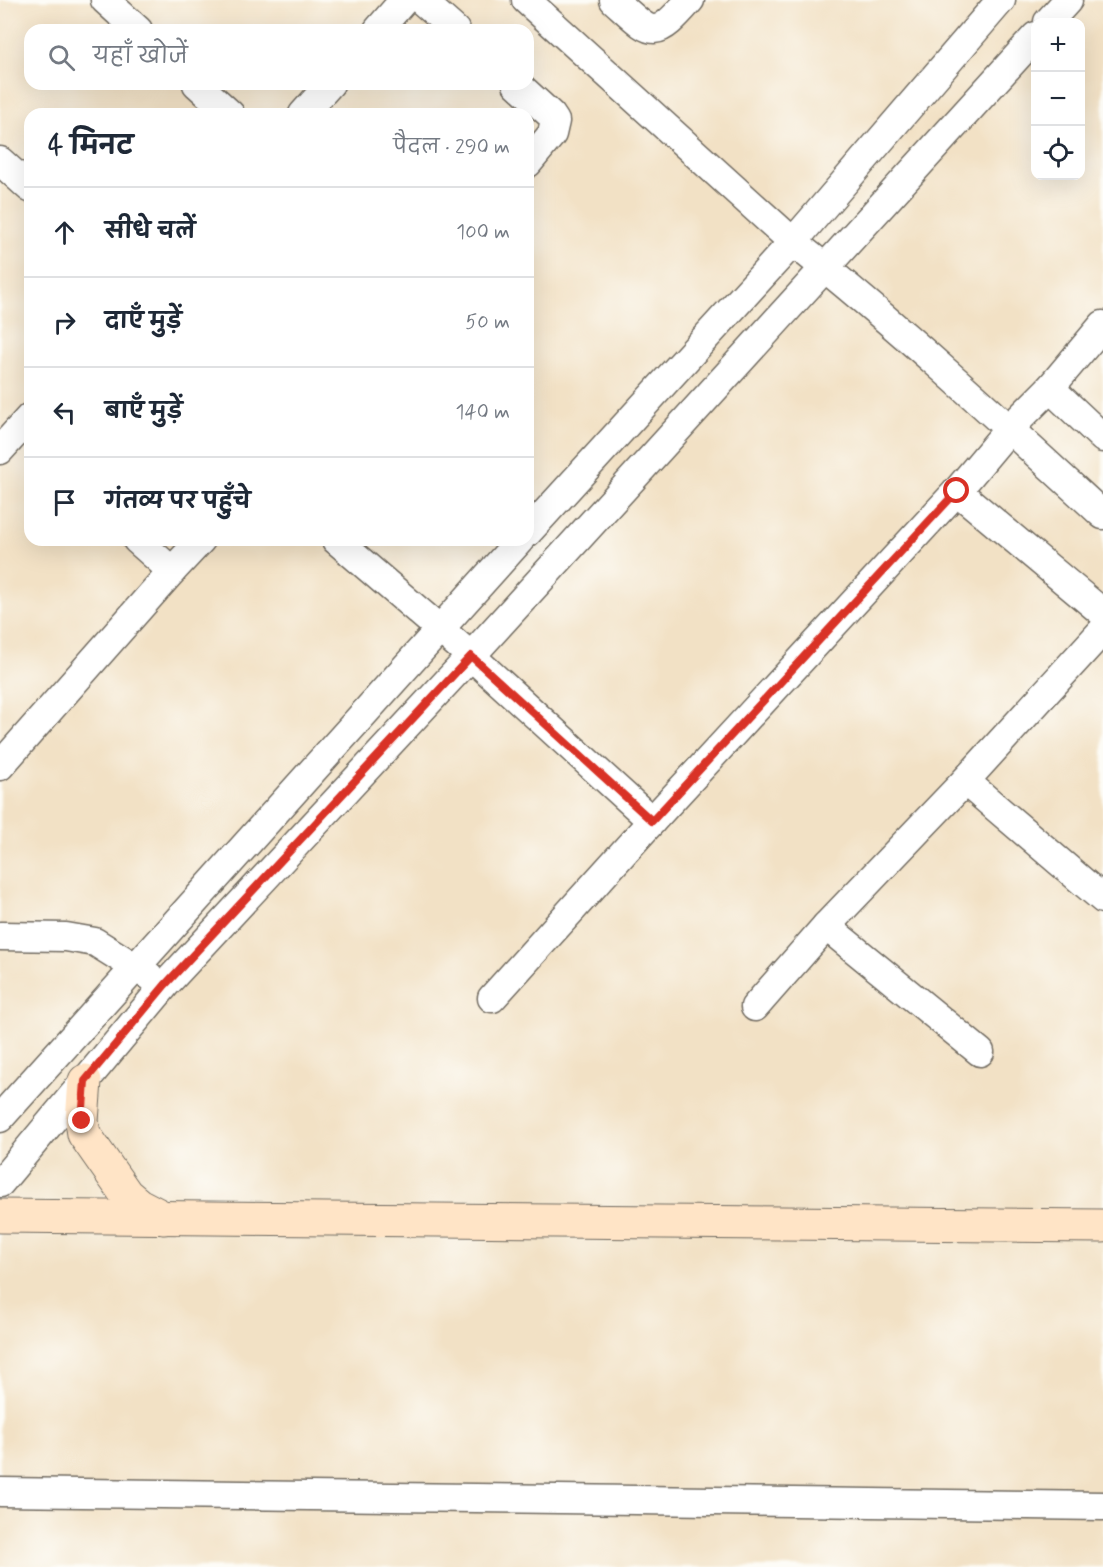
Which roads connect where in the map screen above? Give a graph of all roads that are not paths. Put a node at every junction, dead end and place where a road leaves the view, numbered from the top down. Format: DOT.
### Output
graph roads {
  1 [pos="105,0"];
  2 [pos="404,0"];
  3 [pos="421,0"];
  4 [pos="526,0"];
  5 [pos="614,0"];
  6 [pos="690,0"];
  7 [pos="1001,0"];
  8 [pos="1068,0"];
  9 [pos="1052,18"];
  10 [pos="131,24"];
  11 [pos="383,24"];
  12 [pos="448,24"];
  13 [pos="1031,40"];
  14 [pos="204,90"];
  15 [pos="325,90"];
  16 [pos="524,90"];
  17 [pos="223,108"];
  18 [pos="308,108"];
  19 [pos="534,156"];
  20 [pos="0,160"];
  21 [pos="24,182"];
  22 [pos="793,242"];
  23 [pos="826,268"];
  24 [pos="1103,325"];
  25 [pos="1050,388"];
  26 [pos="1009,429"];
  27 [pos="1103,438"];
  28 [pos="957,491"];
  29 [pos="1103,515"];
  30 [pos="534,525"];
  31 [pos="144,546"];
  32 [pos="195,546"];
  33 [pos="343,546"];
  34 [pos="515,546"];
  35 [pos="172,571"];
  36 [pos="1103,613"];
  37 [pos="440,628"];
  38 [pos="1103,630"];
  39 [pos="471,656"];
  40 [pos="0,766"];
  41 [pos="964,781"];
  42 [pos="652,821"];
  43 [pos="1103,899"];
  44 [pos="826,926"];
  45 [pos="0,936"];
  46 [pos="134,967"];
  47 [pos="165,985"];
  48 [pos="492,998"];
  49 [pos="754,1007"];
  50 [pos="980,1052"];
  51 [pos="85,1081"];
  52 [pos="0,1118"];
  53 [pos="0,1183"];
  54 [pos="0,1216"];
  55 [pos="165,1219"];
  56 [pos="1103,1226"];
  57 [pos="0,1492"];
  58 [pos="1103,1506"];
  1 -- 10 [label="street"];
  2 -- 11 [label="street"];
  3 -- 12 [label="street"];
  4 -- 22 [label="street"];
  5 -- 6 [label="street"];
  7 -- 22 [label="street"];
  8 -- 9 [label="street"];
  13 -- 23 [label="street"];
  14 -- 17 [label="street"];
  15 -- 18 [label="street"];
  16 -- 19 [label="street"];
  20 -- 21 [label="street"];
  22 -- 23 [label="street"];
  22 -- 30 [label="street"];
  23 -- 26 [label="street"];
  23 -- 39 [label="street"];
  24 -- 25 [label="street"];
  25 -- 26 [label="street"];
  25 -- 27 [label="street"];
  26 -- 28 [label="street"];
  26 -- 29 [label="street"];
  28 -- 36 [label="street"];
  28 -- 42 [label="street"];
  31 -- 35 [label="street"];
  32 -- 35 [label="street"];
  33 -- 37 [label="street"];
  34 -- 37 [label="street"];
  35 -- 40 [label="street"];
  37 -- 39 [label="street"];
  37 -- 46 [label="street"];
  38 -- 41 [label="street"];
  39 -- 42 [label="street"];
  39 -- 47 [label="street"];
  41 -- 43 [label="street"];
  41 -- 44 [label="street"];
  42 -- 48 [label="street"];
  44 -- 49 [label="street"];
  44 -- 50 [label="street"];
  45 -- 46 [label="street"];
  46 -- 47 [label="street"];
  46 -- 52 [label="street"];
  47 -- 51 [label="street"];
  51 -- 53 [label="street"];
  51 -- 55 [label="street"];
  54 -- 55 [label="street"];
  55 -- 56 [label="street"];
  57 -- 58 [label="street"];
}
